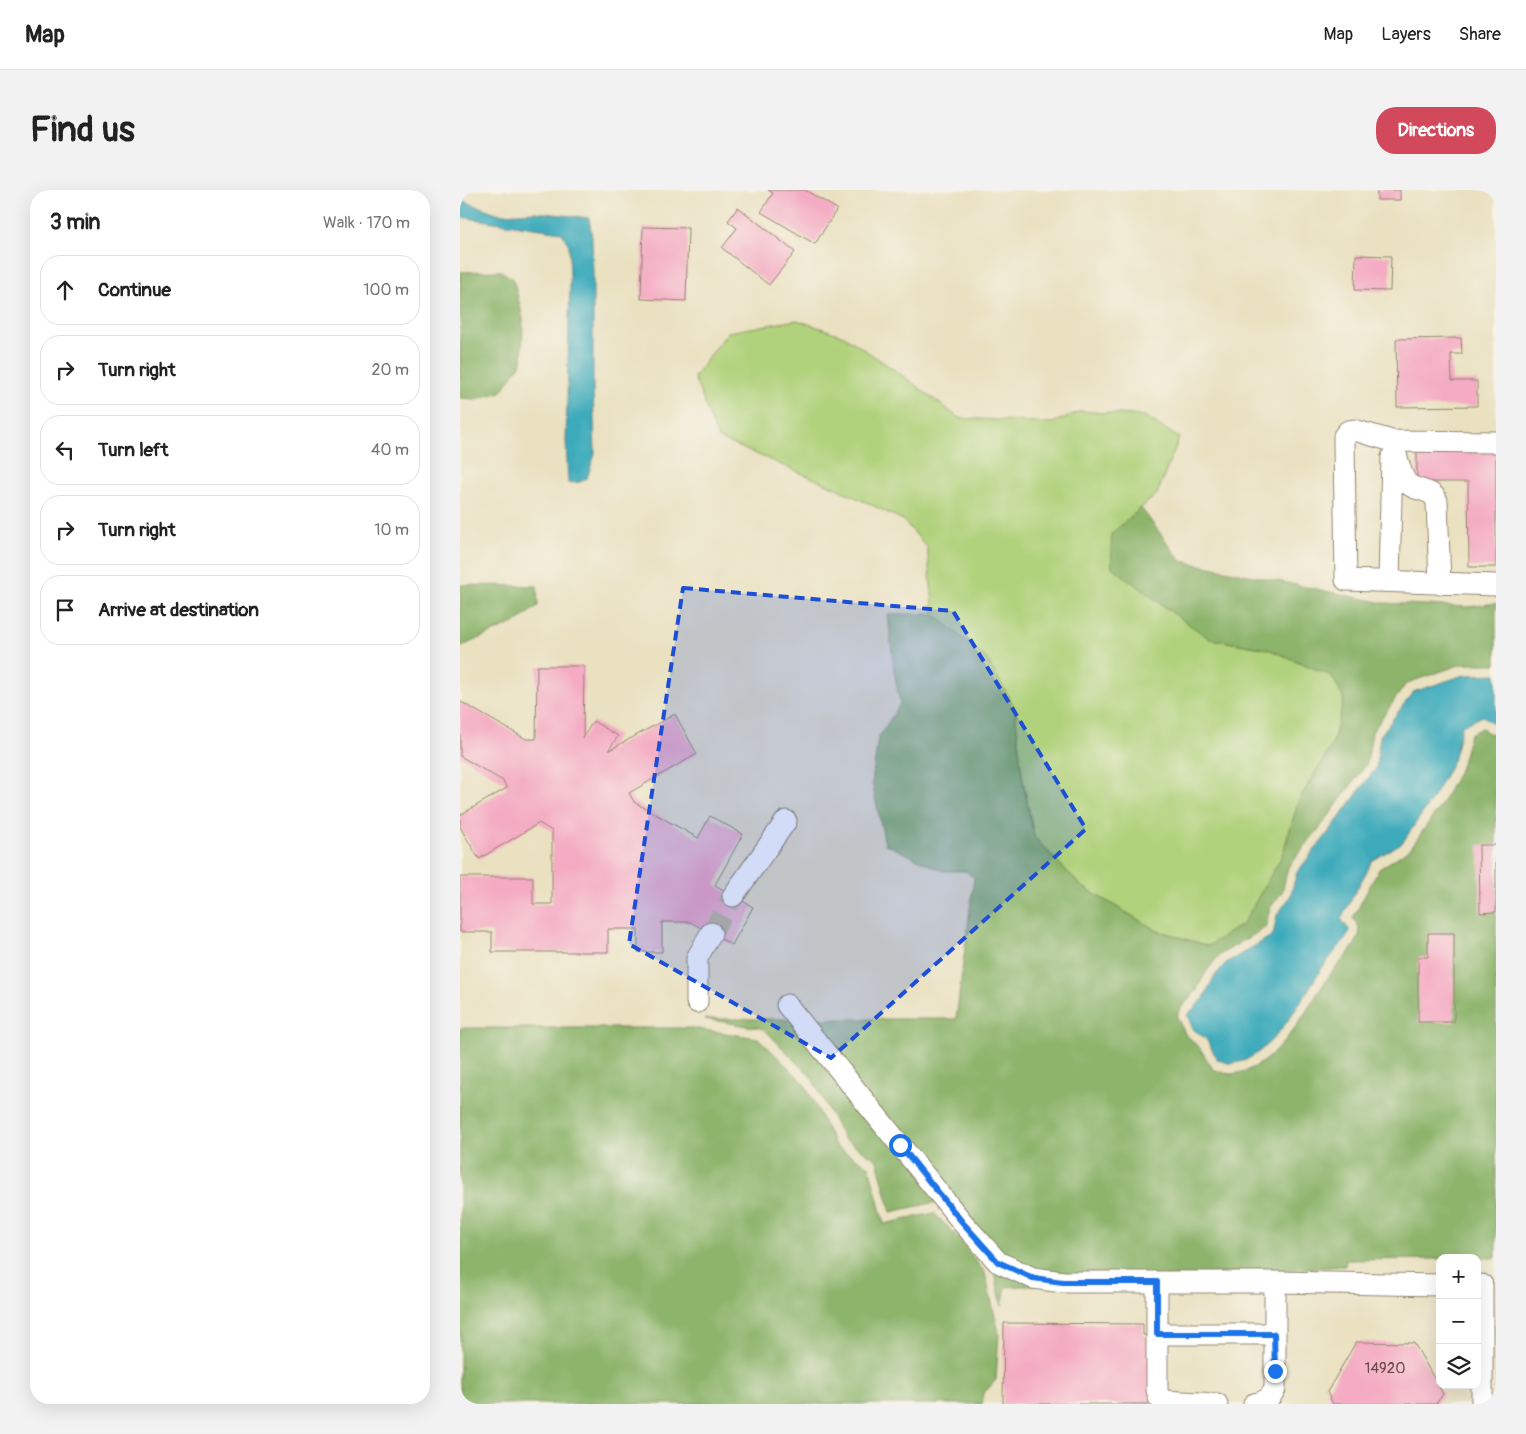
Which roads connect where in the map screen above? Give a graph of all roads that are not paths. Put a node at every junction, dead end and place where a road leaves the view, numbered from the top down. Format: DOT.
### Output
graph roads {
  1 [pos="1392,441"];
  2 [pos="1496,442"];
  3 [pos="1389,581"];
  4 [pos="1440,584"];
  5 [pos="1496,585"];
  6 [pos="786,821"];
  7 [pos="734,896"];
  8 [pos="711,933"];
  9 [pos="697,1002"];
  10 [pos="787,1005"];
  11 [pos="1157,1282"];
  12 [pos="1275,1282"];
  13 [pos="1436,1284"];
  14 [pos="1485,1285"];
  15 [pos="1157,1334"];
  16 [pos="1274,1334"];
  17 [pos="1489,1352"];
  18 [pos="1217,1404"];
  19 [pos="1254,1404"];
  20 [pos="1482,1404"];
  1 -- 2 [label="lane"];
  1 -- 3 [label="lane"];
  1 -- 3 [label="lane"];
  1 -- 4 [label="lane"];
  3 -- 4 [label="lane"];
  4 -- 5 [label="lane"];
  6 -- 7 [label="lane"];
  8 -- 9 [label="lane"];
  10 -- 11 [label="lane"];
  11 -- 12 [label="lane"];
  11 -- 15 [label="lane"];
  12 -- 13 [label="lane"];
  12 -- 16 [label="lane"];
  14 -- 17 [label="lane"];
  15 -- 16 [label="lane"];
  15 -- 18 [label="lane"];
  16 -- 19 [label="lane"];
  17 -- 20 [label="lane"];
}
